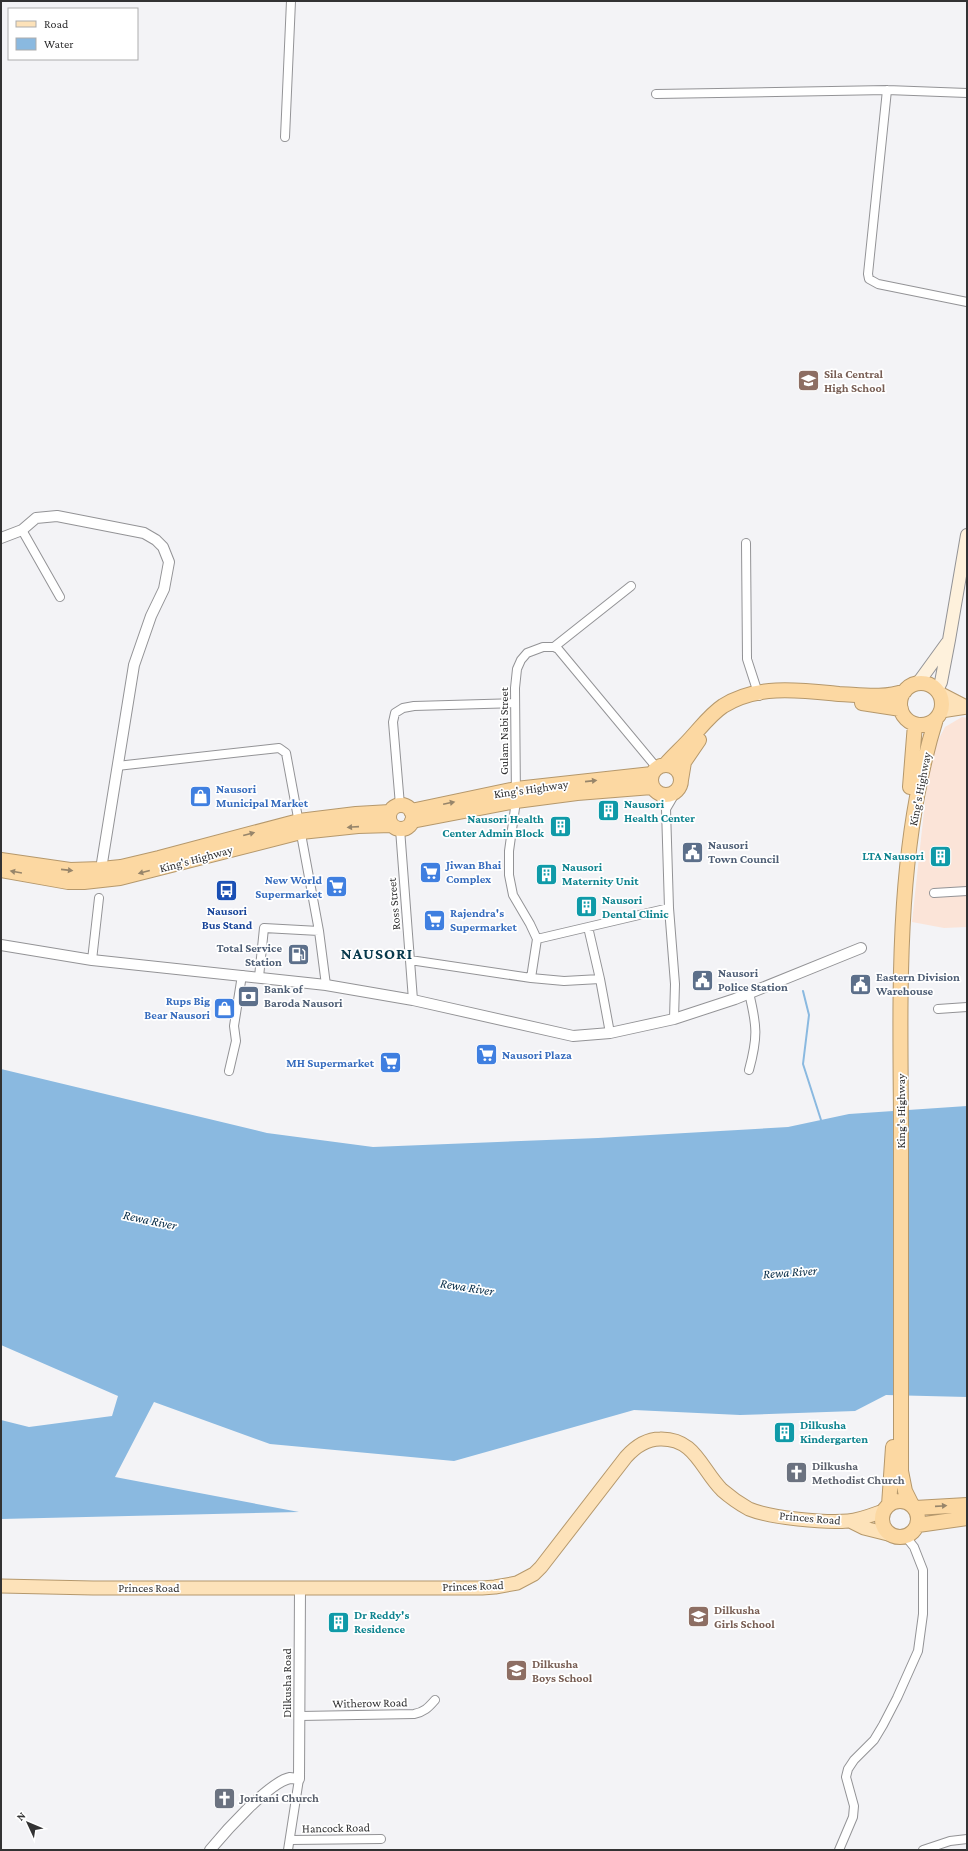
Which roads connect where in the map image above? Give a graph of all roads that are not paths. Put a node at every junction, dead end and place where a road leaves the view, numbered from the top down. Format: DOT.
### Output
graph roads {
  1 [pos="291,1"];
  2 [pos="887,90"];
  3 [pos="967,93"];
  4 [pos="656,94"];
  5 [pos="285,137"];
  6 [pos="967,302"];
  7 [pos="22,530"];
  8 [pos="967,535"];
  9 [pos="1,538"];
  10 [pos="746,542"];
  11 [pos="631,586"];
  12 [pos="60,597"];
  13 [pos="949,640"];
  14 [pos="554,647"];
  15 [pos="918,683"];
  16 [pos="905,691"];
  17 [pos="938,691"];
  18 [pos="759,696"];
  19 [pos="515,703"];
  20 [pos="967,707"];
  21 [pos="900,709"];
  22 [pos="938,715"];
  23 [pos="915,724"];
  24 [pos="117,766"];
  25 [pos="657,777"];
  26 [pos="680,785"];
  27 [pos="516,795"];
  28 [pos="666,810"];
  29 [pos="401,817"];
  30 [pos="300,827"];
  31 [pos="1,860"];
  32 [pos="101,869"];
  33 [pos="1,870"];
  34 [pos="967,891"];
  35 [pos="934,893"];
  36 [pos="99,898"];
  37 [pos="669,908"];
  38 [pos="588,927"];
  39 [pos="319,932"];
  40 [pos="537,940"];
  41 [pos="1,945"];
  42 [pos="861,948"];
  43 [pos="92,960"];
  44 [pos="410,960"];
  45 [pos="242,975"];
  46 [pos="259,977"];
  47 [pos="531,978"];
  48 [pos="600,979"];
  49 [pos="326,984"];
  50 [pos="749,993"];
  51 [pos="413,1000"];
  52 [pos="967,1007"];
  53 [pos="938,1009"];
  54 [pos="674,1019"];
  55 [pos="610,1032"];
  56 [pos="896,1068"];
  57 [pos="749,1070"];
  58 [pos="229,1072"];
  59 [pos="898,1405"];
  60 [pos="967,1505"];
  61 [pos="913,1506"];
  62 [pos="886,1508"];
  63 [pos="967,1518"];
  64 [pos="850,1521"];
  65 [pos="918,1525"];
  66 [pos="888,1534"];
  67 [pos="906,1537"];
  68 [pos="1,1586"];
  69 [pos="300,1588"];
  70 [pos="435,1700"];
  71 [pos="300,1716"];
  72 [pos="299,1779"];
  73 [pos="381,1839"];
  74 [pos="967,1839"];
  75 [pos="291,1840"];
  76 [pos="210,1850"];
  77 [pos="288,1850"];
  78 [pos="839,1850"];
  79 [pos="923,1850"];
  1 -- 5 [label="street"];
  2 -- 3 [label="street"];
  2 -- 4 [label="street"];
  2 -- 6 [label="street"];
  7 -- 9 [label="street"];
  7 -- 12 [label="street"];
  7 -- 24 [label="street"];
  8 -- 13 [label="main road"];
  10 -- 18 [label="street"];
  11 -- 14 [label="street"];
  13 -- 15 [label="main road"];
  13 -- 17 [label="main road"];
  14 -- 19 [label="street, Gulam Nabi Street"];
  14 -- 25 [label="street"];
  15 -- 16 [label="highway"];
  15 -- 17 [label="highway"];
  16 -- 18 [label="highway"];
  16 -- 21 [label="highway"];
  17 -- 20 [label="main road"];
  17 -- 22 [label="highway"];
  18 -- 21 [label="highway"];
  18 -- 25 [label="highway"];
  18 -- 26 [label="highway"];
  19 -- 27 [label="street, Gulam Nabi Street"];
  19 -- 29 [label="street, Ross Street"];
  20 -- 22 [label="main road"];
  21 -- 23 [label="highway"];
  22 -- 23 [label="highway"];
  22 -- 56 [label="highway, King's Highway"];
  23 -- 56 [label="highway, King's Highway"];
  24 -- 30 [label="street"];
  24 -- 32 [label="street"];
  25 -- 26 [label="highway, King's Highway"];
  25 -- 26 [label="highway"];
  25 -- 27 [label="highway, King's Highway"];
  25 -- 28 [label="street"];
  26 -- 28 [label="street"];
  27 -- 29 [label="highway, King's Highway"];
  27 -- 40 [label="street, Gulam Nabi Street"];
  28 -- 37 [label="street"];
  29 -- 30 [label="highway, King's Highway"];
  29 -- 44 [label="street, Ross Street"];
  32 -- 30 [label="highway, King's Highway, one-way"];
  30 -- 33 [label="highway, King's Highway, one-way"];
  30 -- 39 [label="street"];
  31 -- 32 [label="highway, King's Highway, one-way"];
  34 -- 35 [label="street"];
  36 -- 43 [label="street"];
  37 -- 38 [label="street"];
  37 -- 54 [label="street"];
  38 -- 40 [label="street"];
  38 -- 48 [label="street"];
  39 -- 46 [label="street"];
  39 -- 49 [label="street"];
  40 -- 47 [label="street"];
  41 -- 43 [label="street"];
  42 -- 50 [label="street"];
  43 -- 45 [label="street"];
  44 -- 47 [label="street"];
  44 -- 51 [label="street, Ross Street"];
  45 -- 46 [label="street"];
  45 -- 58 [label="street"];
  46 -- 49 [label="street"];
  47 -- 48 [label="street"];
  48 -- 55 [label="street"];
  49 -- 51 [label="street"];
  50 -- 54 [label="street"];
  50 -- 57 [label="street"];
  51 -- 55 [label="street"];
  52 -- 53 [label="street"];
  54 -- 55 [label="street"];
  56 -- 59 [label="highway, King's Highway"];
  59 -- 61 [label="highway, King's Highway"];
  59 -- 62 [label="highway, King's Highway"];
  61 -- 60 [label="highway, one-way"];
  61 -- 62 [label="highway"];
  61 -- 65 [label="highway"];
  62 -- 64 [label="main road, Princes Road"];
  62 -- 66 [label="highway"];
  63 -- 65 [label="highway"];
  64 -- 66 [label="main road, Princes Road"];
  64 -- 69 [label="main road, Princes Road"];
  65 -- 67 [label="highway"];
  66 -- 67 [label="highway"];
  67 -- 78 [label="street"];
  68 -- 69 [label="main road, Princes Road"];
  69 -- 71 [label="street, Dilkusha Road"];
  70 -- 71 [label="street, Witherow Road"];
  71 -- 72 [label="street, Dilkusha Road"];
  72 -- 75 [label="street"];
  72 -- 76 [label="street"];
  73 -- 75 [label="street, Hancock Road"];
  74 -- 79 [label="street"];
  75 -- 77 [label="street"];
}
